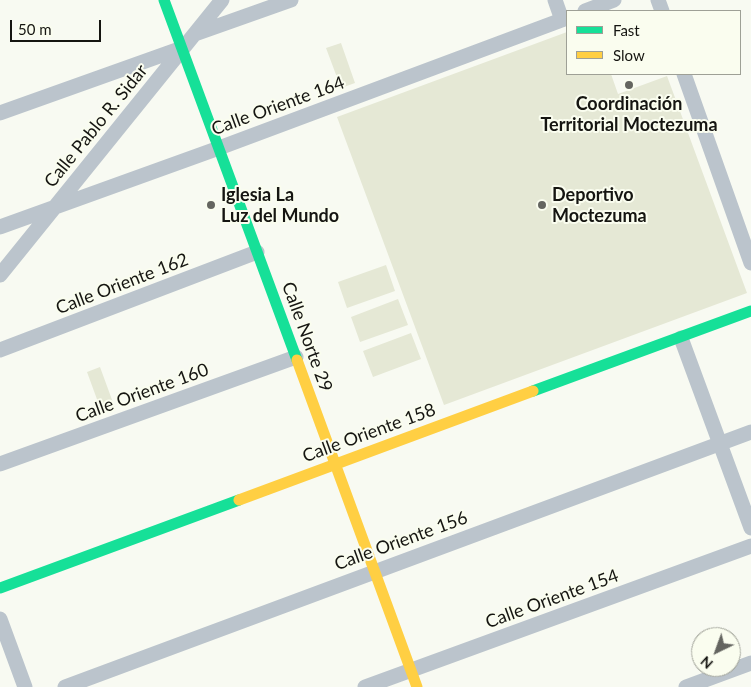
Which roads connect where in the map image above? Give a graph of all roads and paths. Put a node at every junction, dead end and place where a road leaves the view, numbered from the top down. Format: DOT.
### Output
graph roads {
  1 [pos="164,0"];
  2 [pos="222,0"];
  3 [pos="291,0"];
  4 [pos="555,0"];
  5 [pos="614,0"];
  6 [pos="588,10"];
  7 [pos="564,19"];
  8 [pos="195,34"];
  9 [pos="182,48"];
  10 [pos="684,75"];
  11 [pos="0,113"];
  12 [pos="219,148"];
  13 [pos="56,206"];
  14 [pos="0,227"];
  15 [pos="257,252"];
  16 [pos="751,263"];
  17 [pos="0,275"];
  18 [pos="751,311"];
  19 [pos="681,338"];
  20 [pos="0,350"];
  21 [pos="296,357"];
  22 [pos="751,432"];
  23 [pos="721,443"];
  24 [pos="0,464"];
  25 [pos="335,464"];
  26 [pos="751,528"];
  27 [pos="751,546"];
  28 [pos="375,570"];
  29 [pos="0,588"];
  30 [pos="0,619"];
  31 [pos="751,663"];
  32 [pos="411,670"];
  33 [pos="25,687"];
  34 [pos="65,687"];
  35 [pos="365,687"];
  36 [pos="417,687"];
  37 [pos="686,687"];
  1 -- 9 [label="street, Calle Norte 29"];
  2 -- 8 [label="street, Calle Pablo R. Sidar"];
  3 -- 8 [label="street"];
  4 -- 7 [label="street"];
  5 -- 6 [label="street"];
  7 -- 12 [label="street, Calle Oriente 164"];
  8 -- 9 [label="street, Calle Pablo R. Sidar"];
  9 -- 11 [label="street"];
  9 -- 12 [label="street, Calle Norte 29"];
  9 -- 13 [label="street, Calle Pablo R. Sidar"];
  10 -- 16 [label="street"];
  12 -- 13 [label="street, Calle Oriente 164"];
  12 -- 15 [label="street, Calle Norte 29"];
  13 -- 14 [label="street, Calle Oriente 164"];
  13 -- 17 [label="street, Calle Pablo R. Sidar"];
  15 -- 20 [label="street, Calle Oriente 162"];
  15 -- 21 [label="street, Calle Norte 29"];
  18 -- 19 [label="street, Calle Oriente 158"];
  19 -- 23 [label="street"];
  19 -- 25 [label="street, Calle Oriente 158"];
  21 -- 24 [label="street, Calle Oriente 160"];
  21 -- 25 [label="street, Calle Norte 29"];
  22 -- 23 [label="street, Calle Oriente 156"];
  23 -- 26 [label="street"];
  23 -- 28 [label="street, Calle Oriente 156"];
  25 -- 28 [label="street, Calle Norte 29"];
  25 -- 29 [label="street, Calle Oriente 158"];
  27 -- 32 [label="street, Calle Oriente 154"];
  28 -- 32 [label="street, Calle Norte 29"];
  28 -- 34 [label="street, Calle Oriente 156"];
  30 -- 33 [label="street"];
  31 -- 37 [label="street"];
  32 -- 35 [label="street, Calle Oriente 154"];
  32 -- 36 [label="street, Calle Norte 29"];
}
